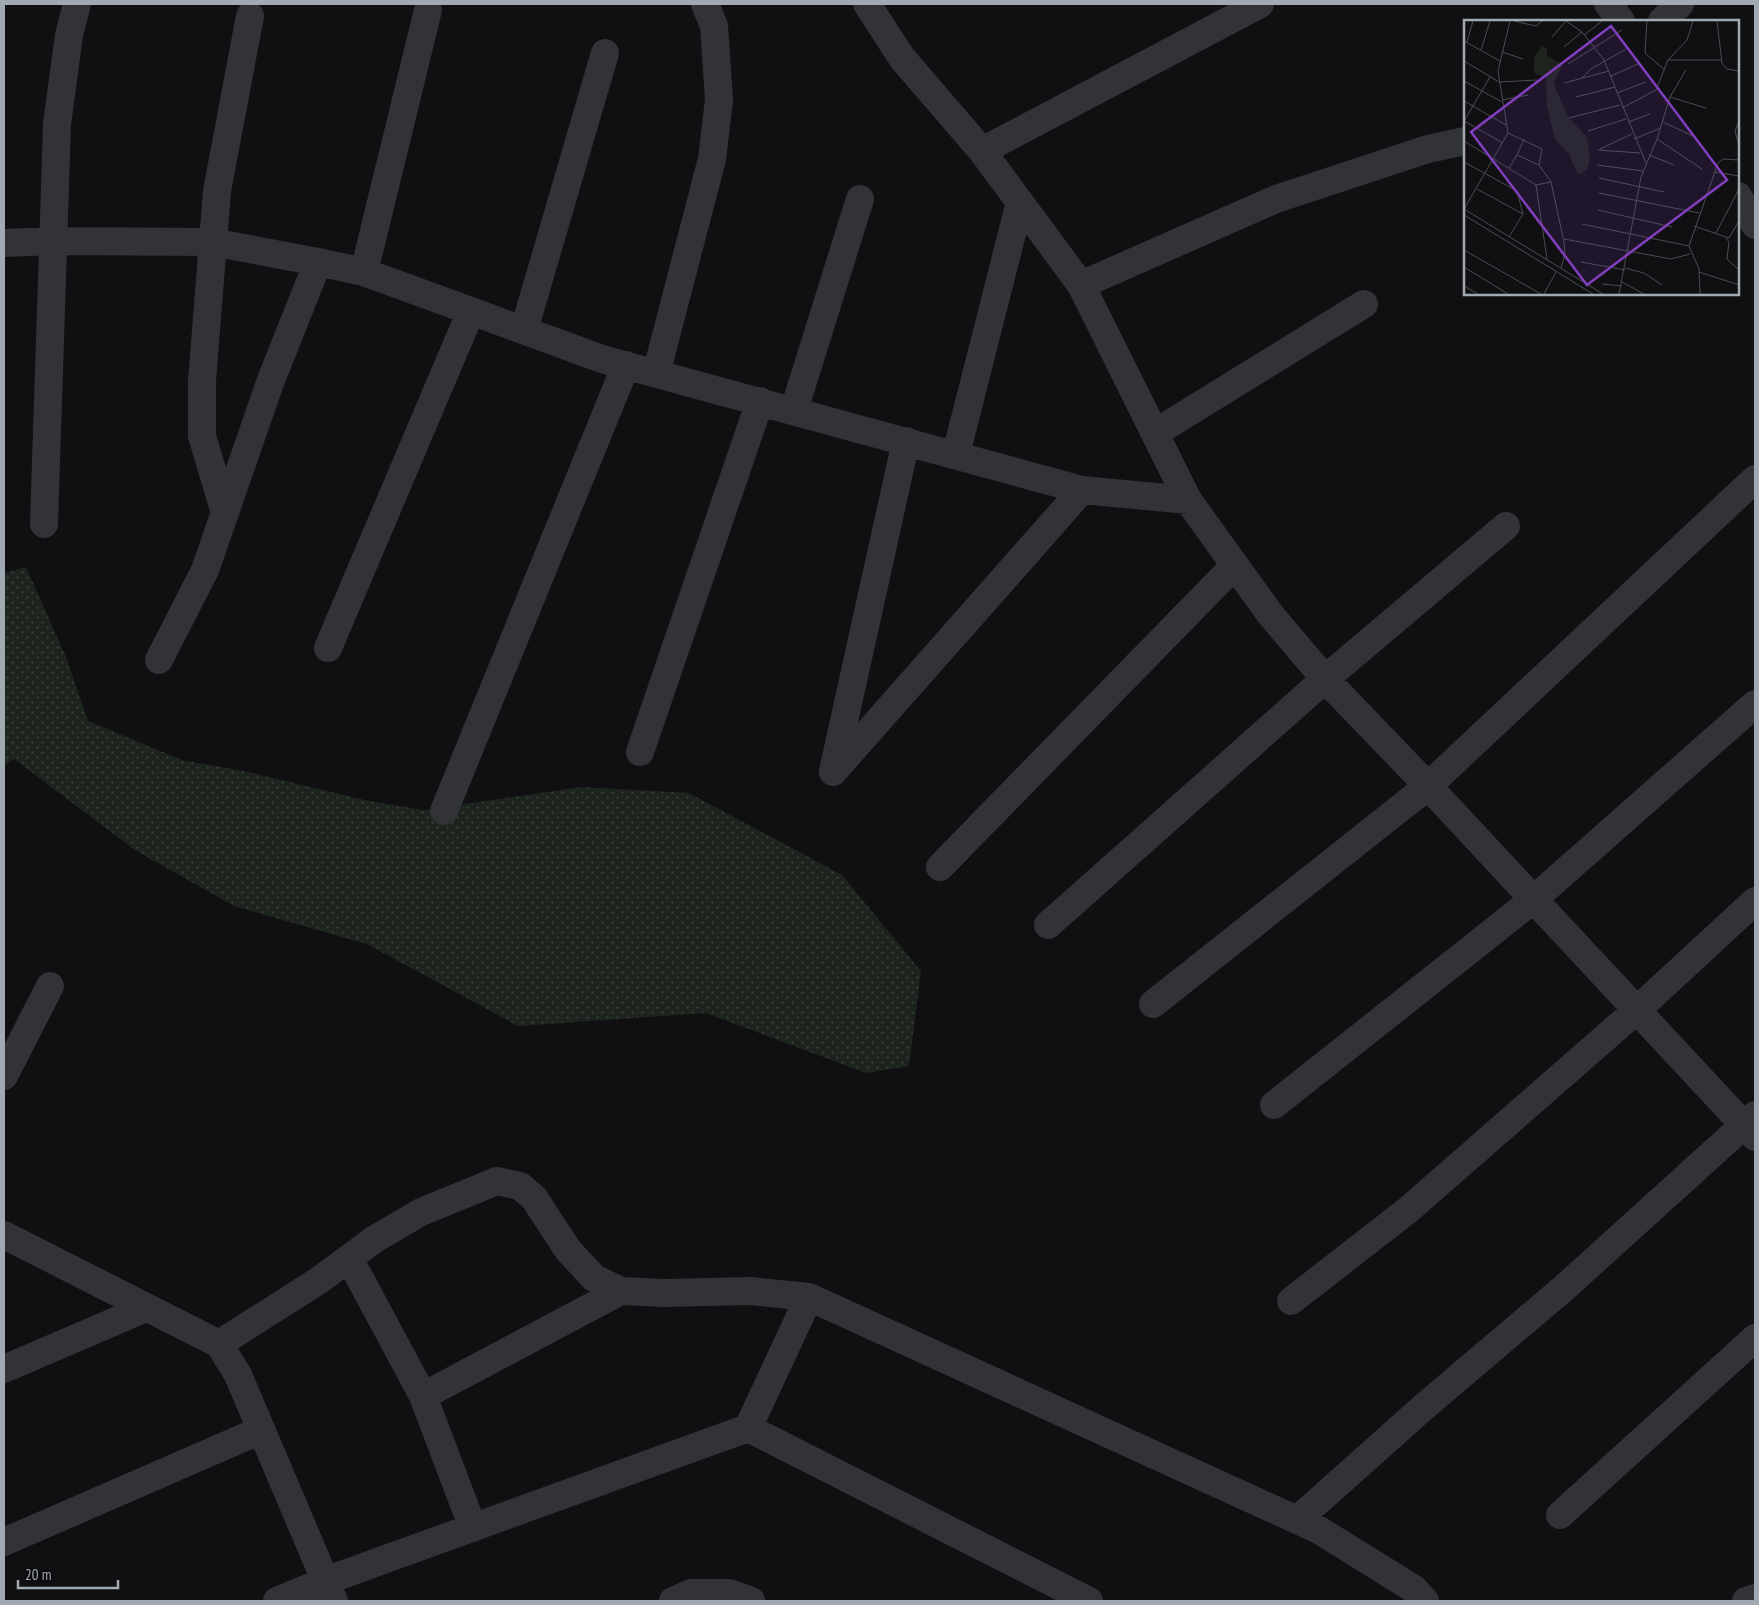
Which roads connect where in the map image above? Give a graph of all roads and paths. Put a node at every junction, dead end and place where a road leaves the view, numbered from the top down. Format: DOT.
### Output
graph roads {
  1 [pos="77,4"];
  2 [pos="705,4"];
  3 [pos="867,4"];
  4 [pos="1260,4"];
  5 [pos="1608,4"];
  6 [pos="1680,4"];
  7 [pos="428,10"];
  8 [pos="250,16"];
  9 [pos="1620,20"];
  10 [pos="1663,20"];
  11 [pos="605,53"];
  12 [pos="1464,141"];
  13 [pos="982,151"];
  14 [pos="1739,198"];
  15 [pos="860,199"];
  16 [pos="1020,202"];
  17 [pos="1755,225"];
  18 [pos="55,241"];
  19 [pos="212,242"];
  20 [pos="4,243"];
  21 [pos="318,262"];
  22 [pos="364,272"];
  23 [pos="1080,285"];
  24 [pos="1364,304"];
  25 [pos="471,311"];
  26 [pos="524,330"];
  27 [pos="626,365"];
  28 [pos="656,374"];
  29 [pos="760,401"];
  30 [pos="794,410"];
  31 [pos="1155,433"];
  32 [pos="906,441"];
  33 [pos="956,454"];
  34 [pos="1755,479"];
  35 [pos="1082,490"];
  36 [pos="1188,500"];
  37 [pos="225,513"];
  38 [pos="44,524"];
  39 [pos="1506,526"];
  40 [pos="1235,565"];
  41 [pos="328,648"];
  42 [pos="159,660"];
  43 [pos="1324,679"];
  44 [pos="1755,704"];
  45 [pos="640,752"];
  46 [pos="1428,786"];
  47 [pos="444,811"];
  48 [pos="940,867"];
  49 [pos="1534,899"];
  50 [pos="1755,901"];
  51 [pos="1048,925"];
  52 [pos="50,986"];
  53 [pos="1153,1004"];
  54 [pos="1638,1009"];
  55 [pos="4,1076"];
  56 [pos="1274,1105"];
  57 [pos="1752,1126"];
  58 [pos="4,1235"];
  59 [pos="349,1258"];
  60 [pos="621,1291"];
  61 [pos="808,1297"];
  62 [pos="1290,1301"];
  63 [pos="146,1308"];
  64 [pos="1755,1338"];
  65 [pos="219,1344"];
  66 [pos="4,1369"];
  67 [pos="423,1396"];
  68 [pos="748,1428"];
  69 [pos="261,1430"];
  70 [pos="1560,1515"];
  71 [pos="1297,1520"];
  72 [pos="473,1528"];
  73 [pos="4,1542"];
  74 [pos="330,1591"];
  75 [pos="1755,1598"];
  76 [pos="277,1601"];
  77 [pos="673,1601"];
  78 [pos="751,1601"];
  79 [pos="1088,1601"];
  80 [pos="1425,1601"];
  81 [pos="1746,1601"];
  1 -- 18 [label="street"];
  2 -- 28 [label="street"];
  3 -- 13 [label="street"];
  4 -- 13 [label="street"];
  5 -- 9 [label="street"];
  6 -- 10 [label="street"];
  7 -- 22 [label="street"];
  8 -- 19 [label="street"];
  11 -- 26 [label="street"];
  12 -- 23 [label="street"];
  13 -- 16 [label="street"];
  14 -- 17 [label="street"];
  15 -- 30 [label="street"];
  16 -- 23 [label="street"];
  16 -- 33 [label="street"];
  18 -- 19 [label="street"];
  18 -- 20 [label="street"];
  18 -- 38 [label="street"];
  19 -- 21 [label="street"];
  19 -- 37 [label="street"];
  21 -- 22 [label="street"];
  21 -- 37 [label="street"];
  22 -- 25 [label="street"];
  23 -- 31 [label="street"];
  24 -- 31 [label="street"];
  25 -- 26 [label="street"];
  25 -- 41 [label="street"];
  26 -- 27 [label="street"];
  27 -- 28 [label="street"];
  27 -- 47 [label="street"];
  28 -- 29 [label="street"];
  29 -- 30 [label="street"];
  29 -- 45 [label="street"];
  30 -- 32 [label="street"];
  31 -- 36 [label="street"];
  32 -- 33 [label="street"];
  32 -- 35 [label="street"];
  33 -- 35 [label="street"];
  34 -- 46 [label="street"];
  35 -- 36 [label="street"];
  36 -- 40 [label="street"];
  37 -- 42 [label="street"];
  39 -- 43 [label="street"];
  40 -- 43 [label="street"];
  40 -- 48 [label="street"];
  43 -- 46 [label="street"];
  43 -- 51 [label="street"];
  44 -- 49 [label="street"];
  46 -- 49 [label="street"];
  46 -- 53 [label="street"];
  49 -- 54 [label="street"];
  49 -- 56 [label="street"];
  50 -- 54 [label="street"];
  52 -- 55 [label="street"];
  54 -- 57 [label="street"];
  54 -- 62 [label="street"];
  57 -- 71 [label="street"];
  58 -- 63 [label="street"];
  59 -- 60 [label="street"];
  59 -- 65 [label="street"];
  59 -- 67 [label="street"];
  60 -- 61 [label="street"];
  60 -- 67 [label="street"];
  61 -- 68 [label="street"];
  61 -- 71 [label="street"];
  63 -- 65 [label="street"];
  63 -- 66 [label="street"];
  64 -- 70 [label="street"];
  65 -- 69 [label="street"];
  67 -- 72 [label="street"];
  68 -- 72 [label="street"];
  68 -- 79 [label="street"];
  69 -- 73 [label="street"];
  69 -- 74 [label="street"];
  71 -- 80 [label="street"];
  72 -- 74 [label="street"];
  74 -- 76 [label="street"];
  75 -- 81 [label="street"];
  77 -- 78 [label="street"];
}
